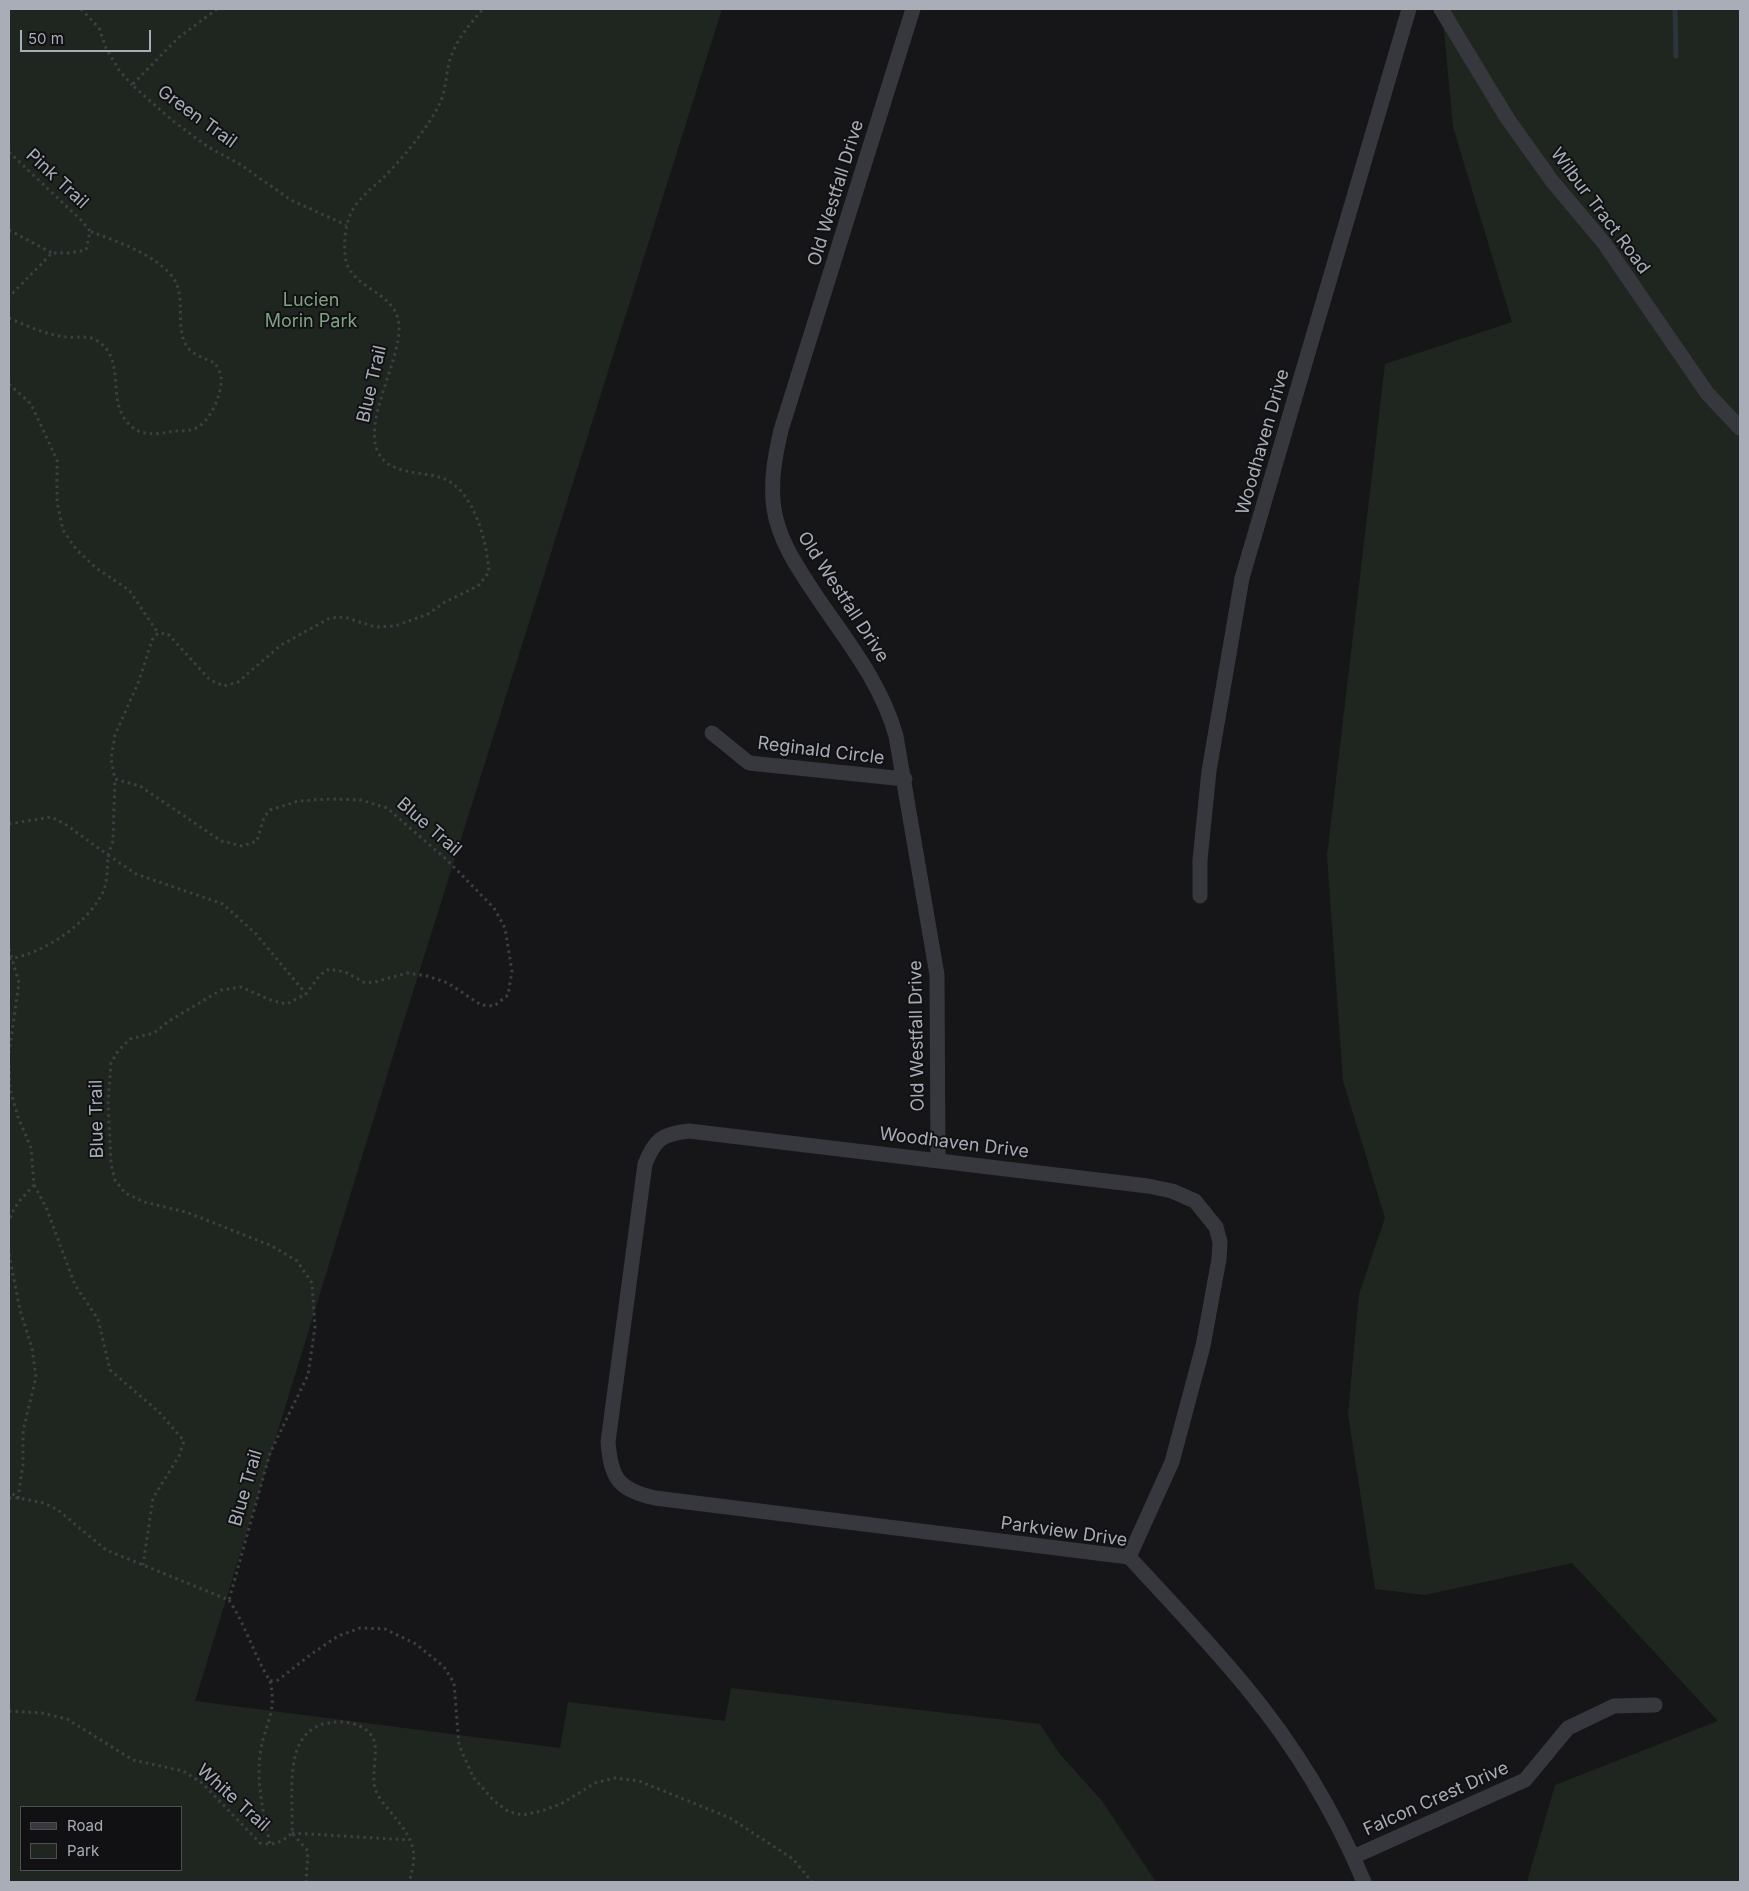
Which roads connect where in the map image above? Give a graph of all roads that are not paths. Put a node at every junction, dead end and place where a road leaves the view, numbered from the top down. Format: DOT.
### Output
graph roads {
  1 [pos="913,9"];
  2 [pos="1410,9"];
  3 [pos="1441,9"];
  4 [pos="1740,428"];
  5 [pos="712,733"];
  6 [pos="905,780"];
  7 [pos="1200,896"];
  8 [pos="938,1159"];
  9 [pos="610,1464"];
  10 [pos="1129,1557"];
  11 [pos="1656,1705"];
  12 [pos="1353,1857"];
  13 [pos="1364,1882"];
  1 -- 6 [label="street, Old Westfall Drive"];
  2 -- 7 [label="street, Woodhaven Drive"];
  3 -- 4 [label="street, Wilbur Tract Road"];
  5 -- 6 [label="street, Reginald Circle"];
  6 -- 8 [label="street, Old Westfall Drive"];
  8 -- 9 [label="street, Woodhaven Drive"];
  8 -- 10 [label="street, Woodhaven Drive"];
  9 -- 10 [label="street, Parkview Drive"];
  10 -- 12 [label="street, Parkview Drive"];
  11 -- 12 [label="street, Falcon Crest Drive"];
  12 -- 13 [label="street, Parkview Drive"];
}
